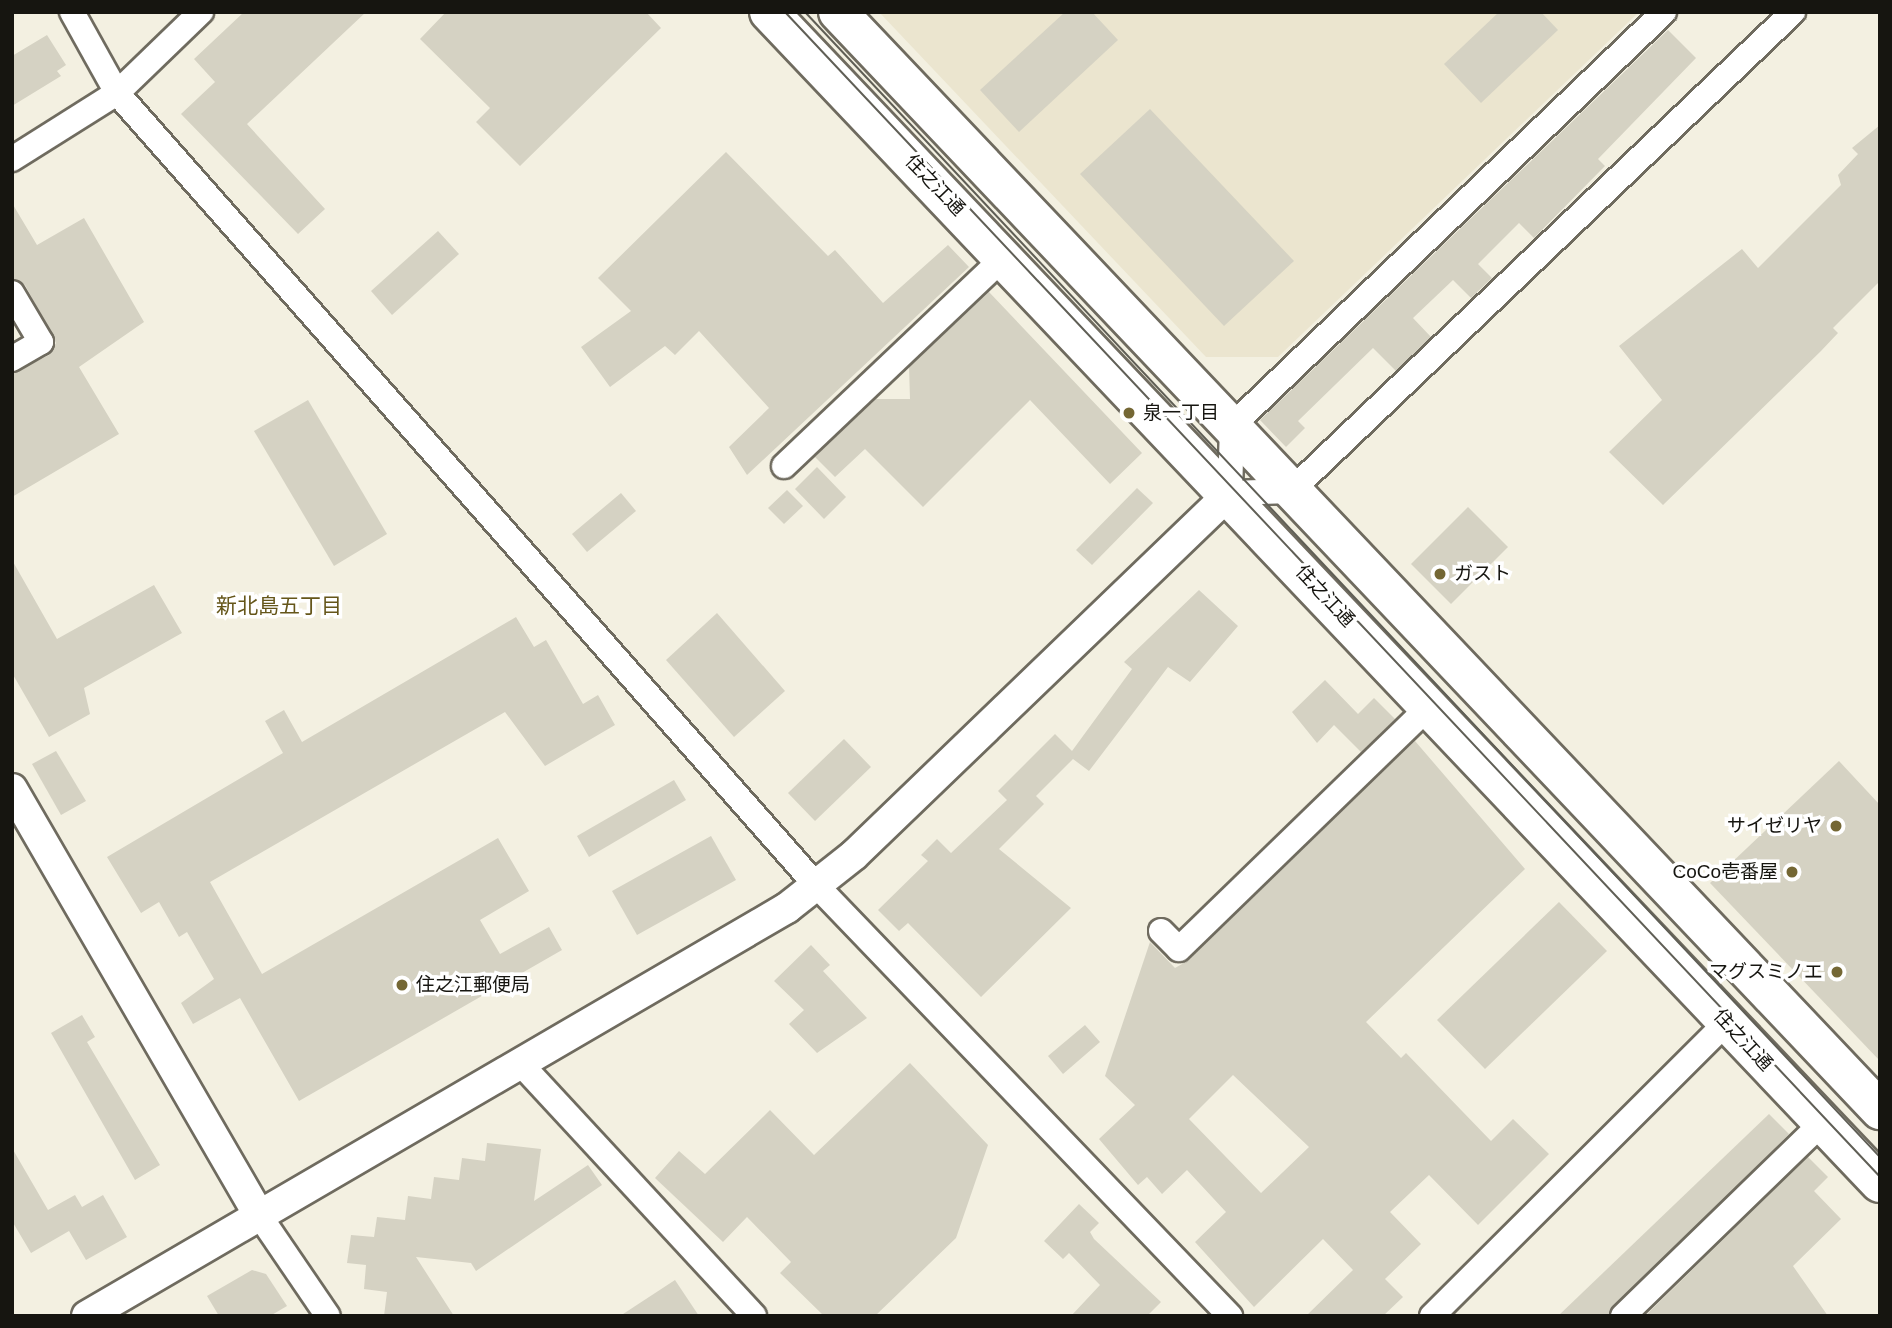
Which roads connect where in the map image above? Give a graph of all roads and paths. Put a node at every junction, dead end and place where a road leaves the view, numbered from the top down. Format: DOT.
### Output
graph roads {
  1 [pos="72,12"];
  2 [pos="201,12"];
  3 [pos="769,12"];
  4 [pos="838,12"];
  5 [pos="1664,12"];
  6 [pos="1793,12"];
  7 [pos="117,93"];
  8 [pos="12,159"];
  9 [pos="1004,257"];
  10 [pos="12,293"];
  11 [pos="12,359"];
  12 [pos="1232,426"];
  13 [pos="784,466"];
  14 [pos="1291,491"];
  15 [pos="1230,493"];
  16 [pos="1429,706"];
  17 [pos="12,789"];
  18 [pos="816,885"];
  19 [pos="1161,931"];
  20 [pos="1727,1022"];
  21 [pos="519,1062"];
  22 [pos="1880,1110"];
  23 [pos="1822,1123"];
  24 [pos="1880,1183"];
  25 [pos="259,1215"];
  26 [pos="87,1316"];
  27 [pos="328,1316"];
  28 [pos="754,1316"];
  29 [pos="1230,1316"];
  30 [pos="1432,1316"];
  31 [pos="1623,1316"];
  1 -- 7 [label="street"];
  2 -- 7 [label="street"];
  3 -- 9 [label="main road, 住之江通"];
  4 -- 12 [label="main road"];
  5 -- 12 [label="street"];
  6 -- 14 [label="street"];
  7 -- 8 [label="street"];
  7 -- 18 [label="street"];
  9 -- 13 [label="street"];
  9 -- 15 [label="main road, 住之江通"];
  10 -- 11 [label="street"];
  12 -- 14 [label="main road"];
  12 -- 15 [label="street"];
  14 -- 15 [label="street"];
  14 -- 22 [label="main road"];
  15 -- 16 [label="main road, 住之江通"];
  15 -- 18 [label="street"];
  16 -- 19 [label="street"];
  16 -- 20 [label="main road, 住之江通"];
  17 -- 25 [label="street"];
  18 -- 21 [label="street"];
  18 -- 29 [label="street"];
  20 -- 23 [label="main road, 住之江通"];
  20 -- 30 [label="street"];
  21 -- 25 [label="street"];
  21 -- 28 [label="street"];
  23 -- 24 [label="main road, 住之江通"];
  23 -- 31 [label="street"];
  25 -- 26 [label="street"];
  25 -- 27 [label="street"];
}
